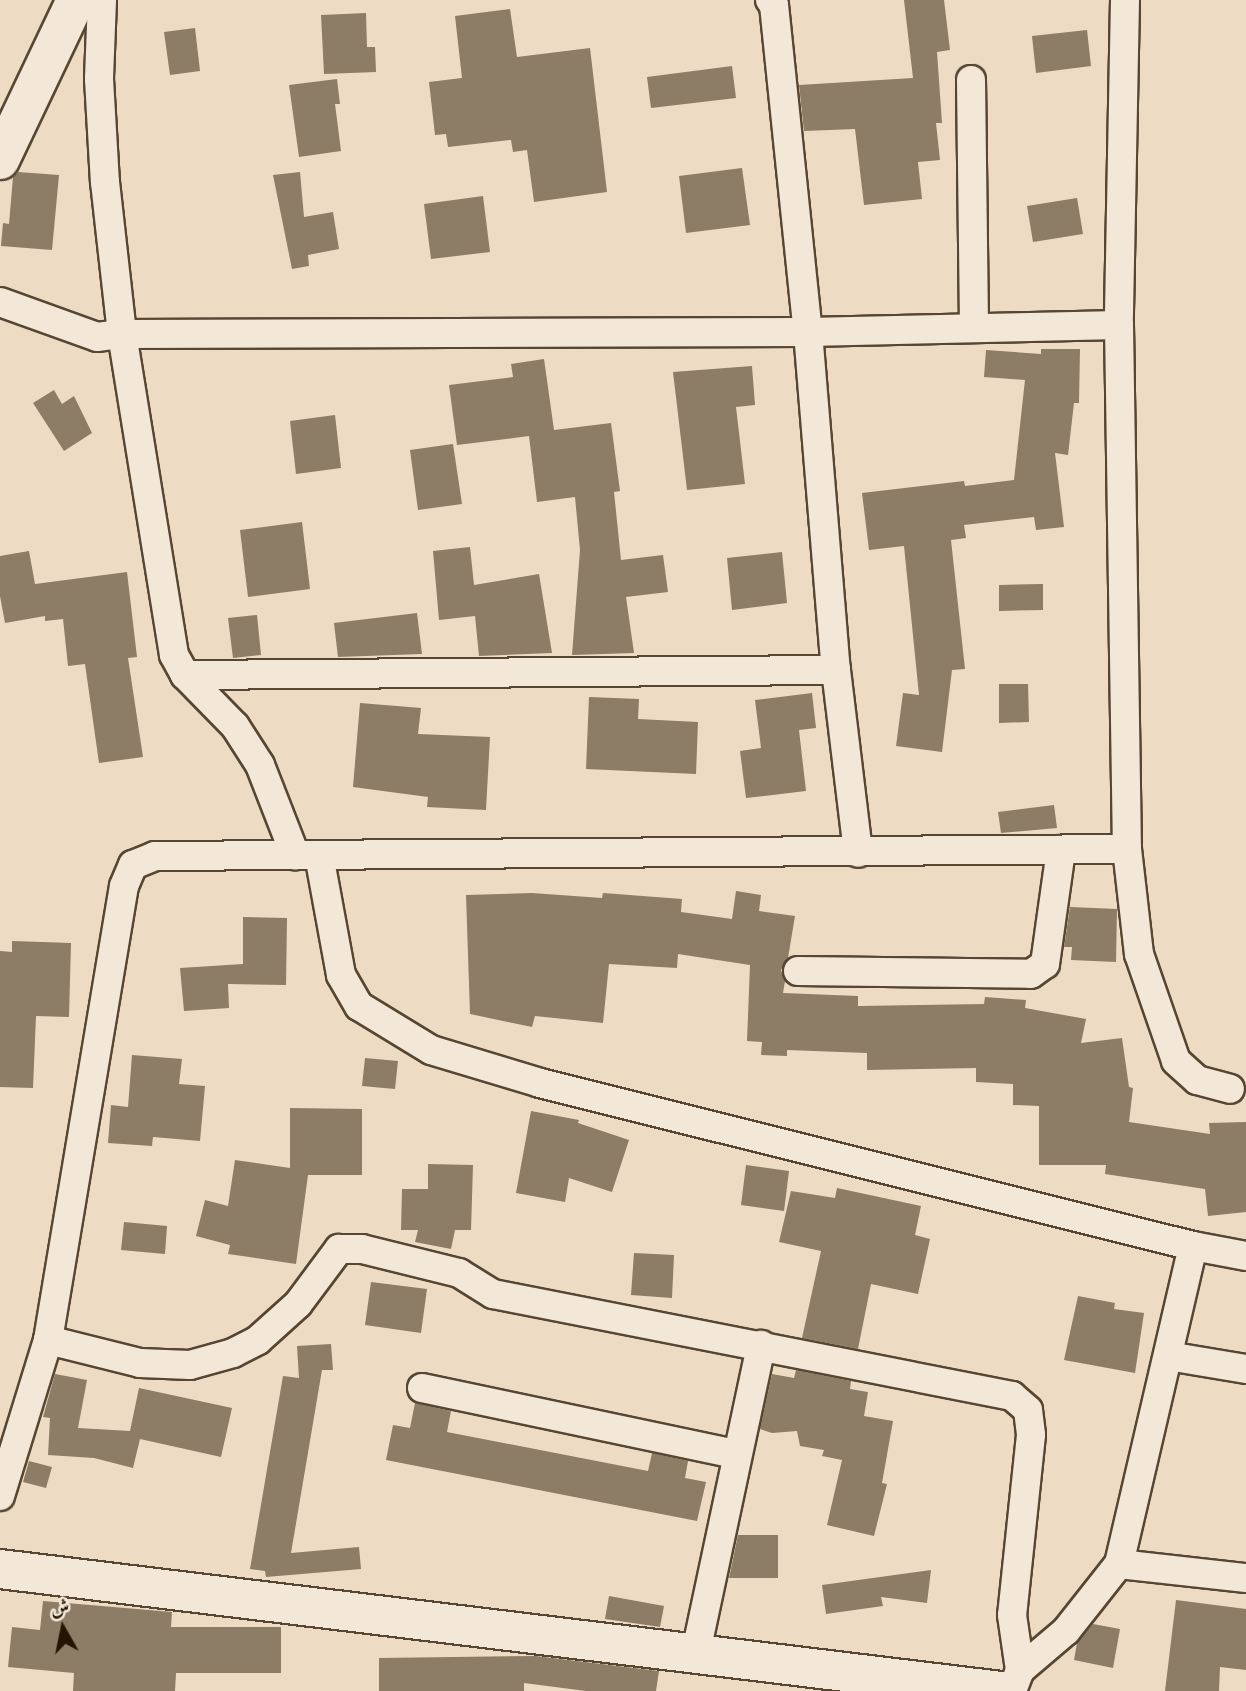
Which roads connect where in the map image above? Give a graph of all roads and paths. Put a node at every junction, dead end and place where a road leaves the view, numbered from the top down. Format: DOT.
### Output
graph roads {
  1 [pos="76,0"];
  2 [pos="102,0"];
  3 [pos="771,0"];
  4 [pos="1125,0"];
  5 [pos="971,80"];
  6 [pos="0,160"];
  7 [pos="0,302"];
  8 [pos="1119,325"];
  9 [pos="974,327"];
  10 [pos="808,332"];
  11 [pos="122,334"];
  12 [pos="836,670"];
  13 [pos="185,675"];
  14 [pos="1127,849"];
  15 [pos="1061,850"];
  16 [pos="858,853"];
  17 [pos="307,855"];
  18 [pos="798,971"];
  19 [pos="1230,1088"];
  20 [pos="1194,1246"];
  21 [pos="1246,1256"];
  22 [pos="48,1340"];
  23 [pos="761,1345"];
  24 [pos="1168,1356"];
  25 [pos="1246,1369"];
  26 [pos="422,1388"];
  27 [pos="735,1454"];
  28 [pos="0,1496"];
  29 [pos="1119,1564"];
  30 [pos="0,1569"];
  31 [pos="1246,1578"];
  32 [pos="696,1653"];
  33 [pos="1011,1684"];
  1 -- 6 [label="street"];
  2 -- 11 [label="street"];
  3 -- 10 [label="street"];
  4 -- 8 [label="street"];
  5 -- 9 [label="street"];
  7 -- 11 [label="street"];
  8 -- 9 [label="street"];
  8 -- 14 [label="street"];
  9 -- 10 [label="street"];
  10 -- 11 [label="street"];
  10 -- 12 [label="street"];
  11 -- 13 [label="street"];
  12 -- 13 [label="street"];
  12 -- 16 [label="street"];
  13 -- 17 [label="street"];
  14 -- 15 [label="street"];
  14 -- 19 [label="street"];
  15 -- 16 [label="street"];
  15 -- 18 [label="street"];
  16 -- 17 [label="street"];
  17 -- 20 [label="street"];
  17 -- 22 [label="street"];
  20 -- 21 [label="street"];
  20 -- 24 [label="street"];
  22 -- 23 [label="street"];
  22 -- 28 [label="street"];
  23 -- 27 [label="street"];
  23 -- 33 [label="street"];
  24 -- 25 [label="street"];
  24 -- 29 [label="street"];
  26 -- 27 [label="street"];
  27 -- 32 [label="street"];
  29 -- 31 [label="street"];
  29 -- 33 [label="street"];
  30 -- 32 [label="street"];
  32 -- 33 [label="street"];
}
